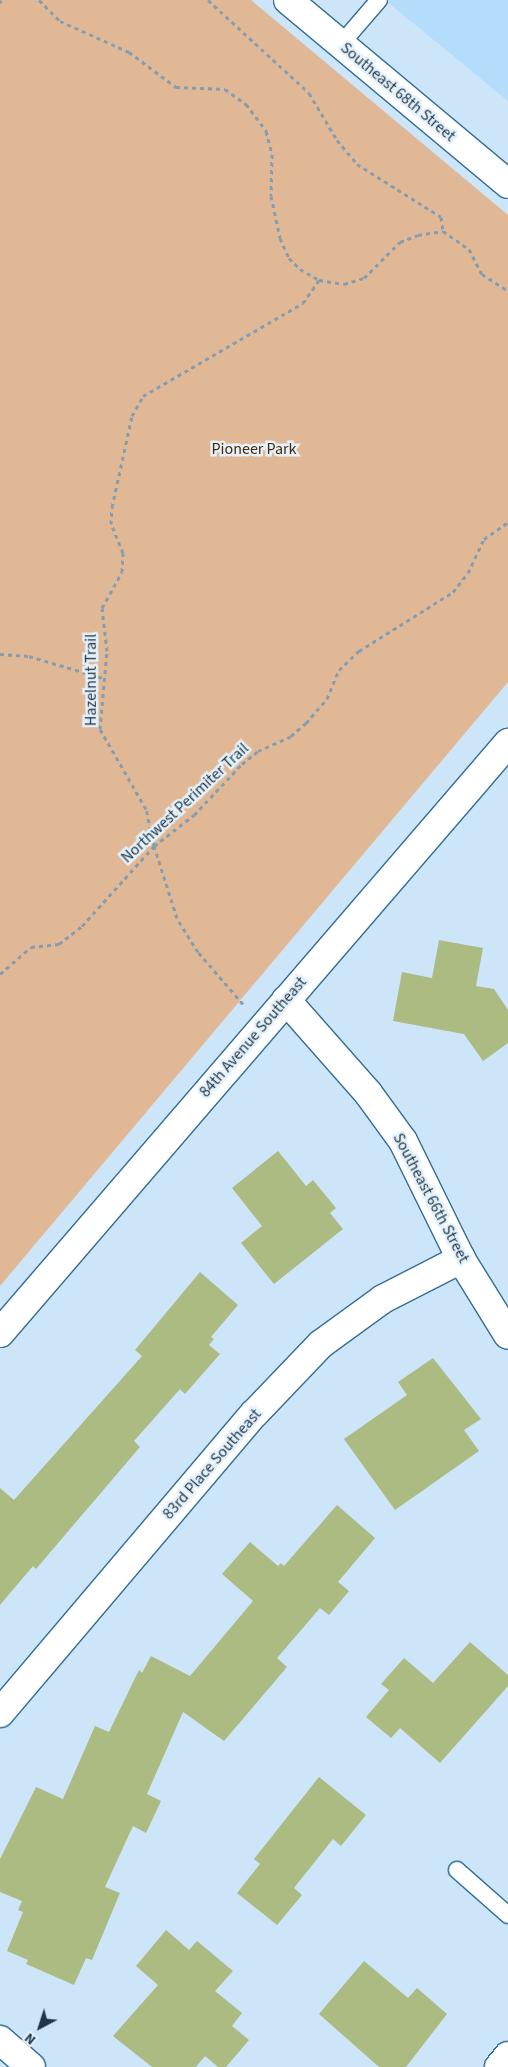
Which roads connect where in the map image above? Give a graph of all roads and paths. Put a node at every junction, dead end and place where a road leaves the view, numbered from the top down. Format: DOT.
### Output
graph roads {
  1 [pos="39,0"];
  2 [pos="208,0"];
  3 [pos="288,0"];
  4 [pos="379,0"];
  5 [pos="341,44"];
  6 [pos="508,184"];
  7 [pos="443,232"];
  8 [pos="319,280"];
  9 [pos="508,290"];
  10 [pos="508,522"];
  11 [pos="0,654"];
  12 [pos="103,678"];
  13 [pos="508,743"];
  14 [pos="154,846"];
  15 [pos="0,974"];
  16 [pos="286,1000"];
  17 [pos="264,1024"];
  18 [pos="461,1259"];
  19 [pos="0,1333"];
  20 [pos="508,1335"];
  21 [pos="0,1713"];
  22 [pos="456,1870"];
  23 [pos="508,1915"];
  24 [pos="0,2040"];
  25 [pos="508,2056"];
  26 [pos="31,2067"];
  27 [pos="499,2067"];
  1 -- 8 [label="path"];
  2 -- 7 [label="path"];
  3 -- 5 [label="street, Southeast 68th Street"];
  4 -- 5 [label="lane"];
  5 -- 6 [label="street, Southeast 68th Street"];
  7 -- 8 [label="path"];
  7 -- 9 [label="path"];
  8 -- 12 [label="path, Hazelnut Trail"];
  10 -- 14 [label="path, Northwest Perimiter Trail"];
  11 -- 12 [label="path"];
  12 -- 14 [label="path, Hazelnut Trail"];
  13 -- 16 [label="street, 84th Avenue Southeast"];
  14 -- 15 [label="path, Northwest Perimiter Trail"];
  14 -- 17 [label="path, Hazelnut Trail"];
  16 -- 17 [label="street, 84th Avenue Southeast"];
  16 -- 18 [label="street, Southeast 66th Street"];
  17 -- 19 [label="street, 84th Avenue Southeast"];
  18 -- 20 [label="street, Southeast 66th Street"];
  18 -- 21 [label="street, 83rd Place Southeast"];
  22 -- 23 [label="lane"];
  24 -- 26 [label="street"];
  25 -- 27 [label="street"];
}
